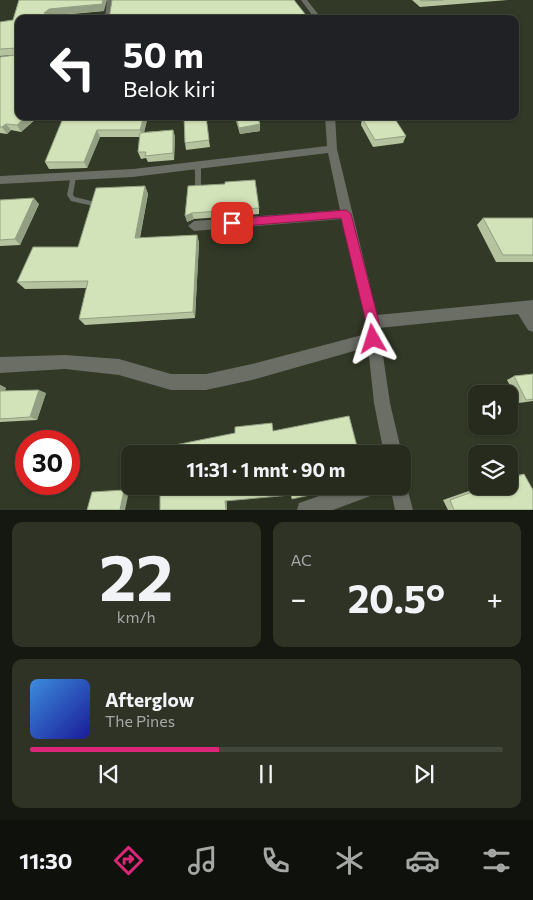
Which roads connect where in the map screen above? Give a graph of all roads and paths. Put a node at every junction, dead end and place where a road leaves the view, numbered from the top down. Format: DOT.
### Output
graph roads {
  1 [pos="110,0"];
  2 [pos="304,0"];
  3 [pos="108,15"];
  4 [pos="316,15"];
  5 [pos="330,120"];
  6 [pos="332,149"];
  7 [pos="198,167"];
  8 [pos="73,177"];
  9 [pos="0,180"];
  10 [pos="198,188"];
  11 [pos="93,204"];
  12 [pos="346,214"];
  13 [pos="194,226"];
  14 [pos="527,306"];
  15 [pos="372,322"];
  16 [pos="533,325"];
  17 [pos="373,339"];
  18 [pos="0,365"];
  19 [pos="391,445"];
  20 [pos="349,495"];
  21 [pos="401,495"];
  22 [pos="306,510"];
  23 [pos="404,510"];
  1 -- 3 [label="street"];
  2 -- 4 [label="street"];
  5 -- 6 [label="street"];
  6 -- 7 [label="street"];
  6 -- 12 [label="street"];
  7 -- 8 [label="street"];
  7 -- 10 [label="lane"];
  8 -- 9 [label="street"];
  8 -- 11 [label="lane"];
  12 -- 13 [label="street"];
  12 -- 15 [label="street"];
  14 -- 15 [label="street"];
  14 -- 16 [label="street"];
  15 -- 17 [label="street"];
  17 -- 18 [label="street"];
  17 -- 19 [label="street"];
  20 -- 22 [label="street"];
  21 -- 23 [label="street"];
}
